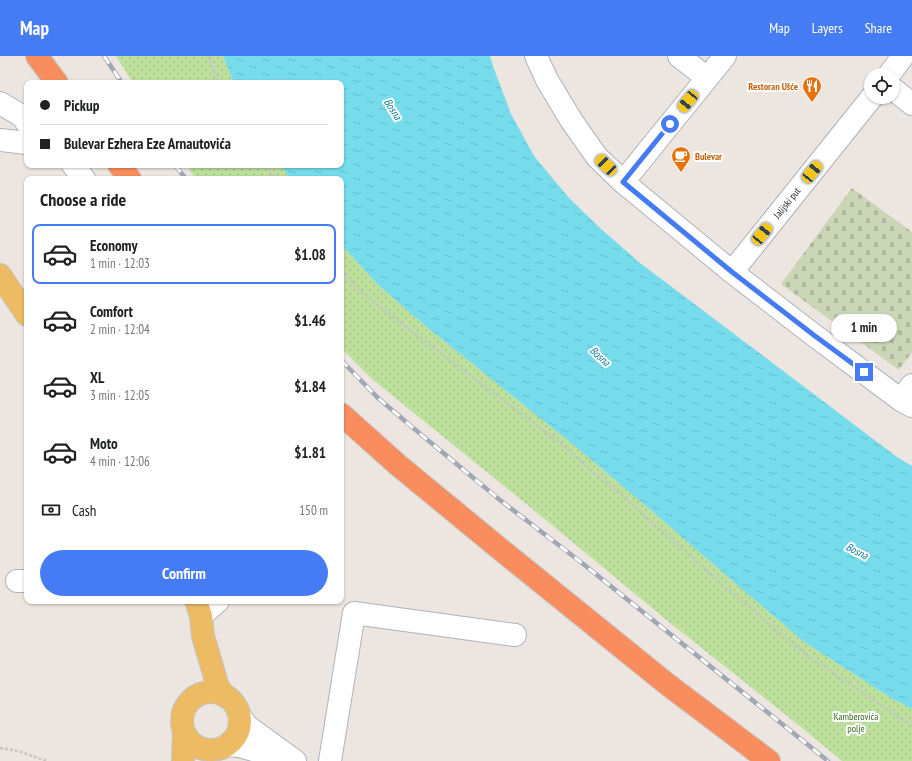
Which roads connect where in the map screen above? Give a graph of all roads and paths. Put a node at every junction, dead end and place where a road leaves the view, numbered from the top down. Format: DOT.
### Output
graph roads {
  1 [pos="37,56"];
  2 [pos="208,56"];
  3 [pos="536,56"];
  4 [pos="679,56"];
  5 [pos="725,56"];
  6 [pos="903,56"];
  7 [pos="894,68"];
  8 [pos="707,78"];
  9 [pos="55,80"];
  10 [pos="218,80"];
  11 [pos="900,95"];
  12 [pos="0,103"];
  13 [pos="866,104"];
  14 [pos="912,104"];
  15 [pos="24,119"];
  16 [pos="0,140"];
  17 [pos="24,143"];
  18 [pos="75,168"];
  19 [pos="121,168"];
  20 [pos="82,176"];
  21 [pos="128,176"];
  22 [pos="623,182"];
  23 [pos="344,272"];
  24 [pos="732,272"];
  25 [pos="0,275"];
  26 [pos="24,311"];
  27 [pos="908,397"];
  28 [pos="344,417"];
  29 [pos="215,604"];
  30 [pos="200,618"];
  31 [pos="515,635"];
  32 [pos="225,696"];
  33 [pos="193,697"];
  34 [pos="239,715"];
  35 [pos="912,725"];
  36 [pos="184,732"];
  37 [pos="0,748"];
  38 [pos="214,752"];
  39 [pos="47,761"];
  40 [pos="182,761"];
  41 [pos="291,761"];
  42 [pos="295,761"];
  43 [pos="330,761"];
  44 [pos="769,761"];
  1 -- 9 [label="highway"];
  2 -- 10 [label="path"];
  3 -- 22 [label="street"];
  4 -- 8 [label="street"];
  5 -- 8 [label="street"];
  6 -- 7 [label="street"];
  8 -- 22 [label="street"];
  11 -- 14 [label="street"];
  12 -- 15 [label="street"];
  13 -- 24 [label="street, Jalijski put"];
  16 -- 17 [label="street"];
  18 -- 20 [label="street"];
  19 -- 21 [label="highway"];
  22 -- 24 [label="street"];
  23 -- 35 [label="path"];
  24 -- 27 [label="street"];
  25 -- 26 [label="main road"];
  28 -- 44 [label="highway"];
  29 -- 30 [label="street"];
  30 -- 32 [label="main road"];
  30 -- 33 [label="main road"];
  31 -- 43 [label="street"];
  32 -- 33 [label="main road"];
  32 -- 34 [label="main road"];
  33 -- 36 [label="main road"];
  34 -- 38 [label="main road"];
  34 -- 42 [label="street"];
  36 -- 38 [label="main road"];
  36 -- 40 [label="main road"];
  37 -- 39 [label="path"];
  38 -- 41 [label="street"];
}
